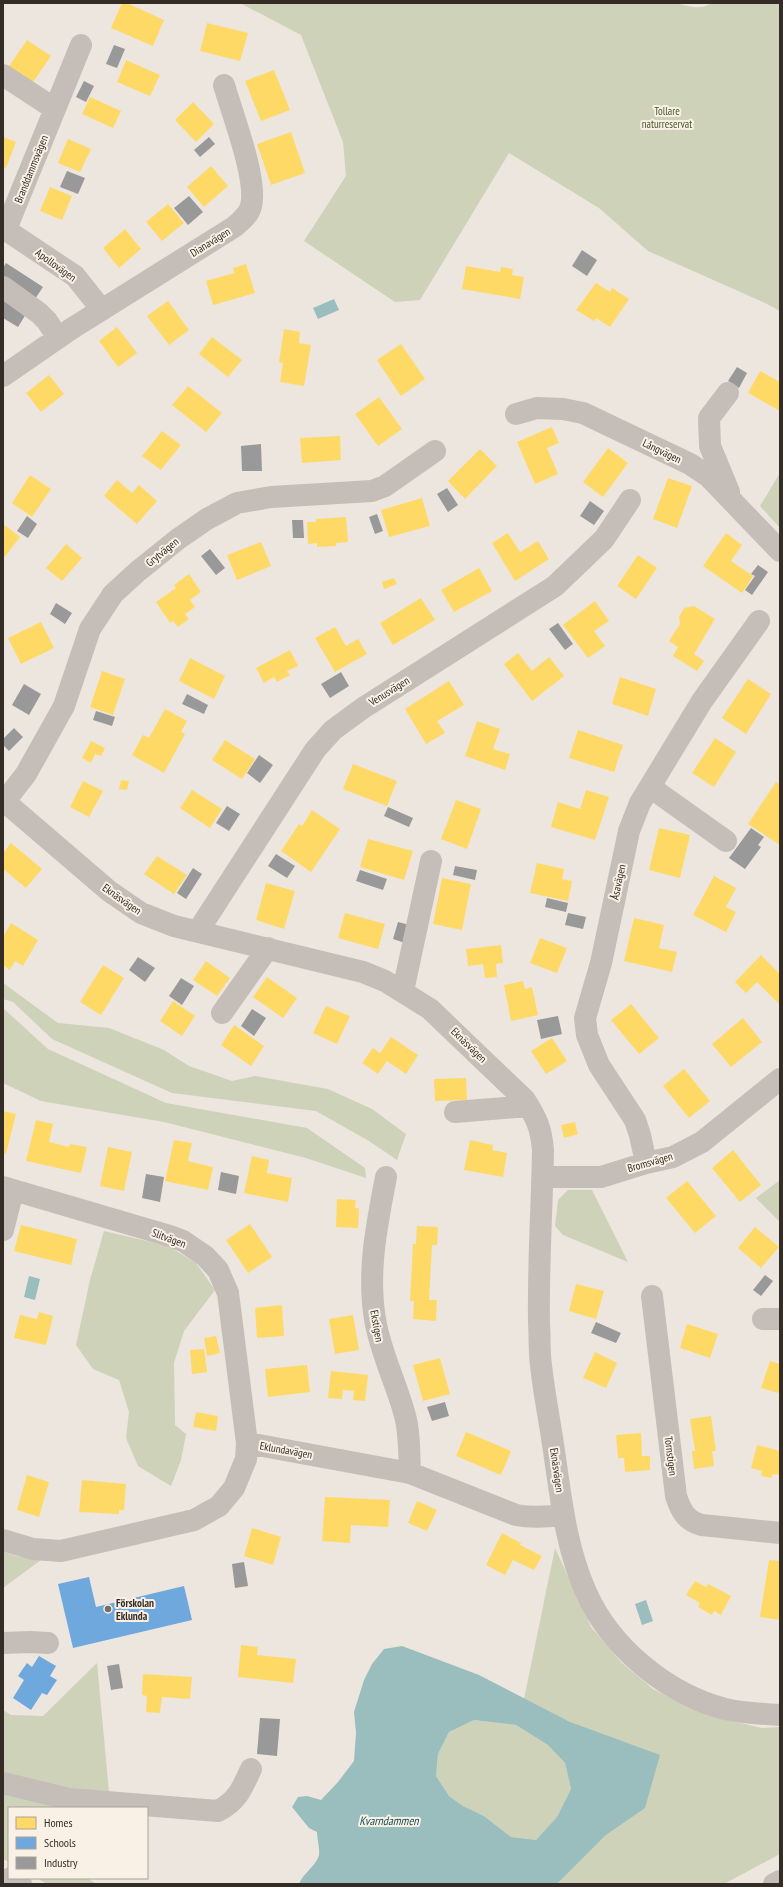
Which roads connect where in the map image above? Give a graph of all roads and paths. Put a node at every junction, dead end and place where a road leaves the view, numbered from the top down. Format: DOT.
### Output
graph roads {
  1 [pos="81,45"];
  2 [pos="3,75"];
  3 [pos="224,85"];
  4 [pos="55,109"];
  5 [pos="4,229"];
  6 [pos="3,287"];
  7 [pos="102,310"];
  8 [pos="58,338"];
  9 [pos="3,376"];
  10 [pos="728,393"];
  11 [pos="516,414"];
  12 [pos="435,451"];
  13 [pos="630,500"];
  14 [pos="733,502"];
  15 [pos="780,551"];
  16 [pos="759,621"];
  17 [pos="650,786"];
  18 [pos="4,801"];
  19 [pos="726,841"];
  20 [pos="431,861"];
  21 [pos="198,931"];
  22 [pos="268,948"];
  23 [pos="403,992"];
  24 [pos="222,1013"];
  25 [pos="780,1079"];
  26 [pos="528,1106"];
  27 [pos="455,1112"];
  28 [pos="646,1163"];
  29 [pos="386,1176"];
  30 [pos="543,1176"];
  31 [pos="8,1189"];
  32 [pos="3,1230"];
  33 [pos="652,1296"];
  34 [pos="247,1443"];
  35 [pos="410,1473"];
  36 [pos="563,1515"];
  37 [pos="780,1533"];
  38 [pos="3,1540"];
  39 [pos="3,1643"];
  40 [pos="48,1643"];
  41 [pos="780,1715"];
  42 [pos="251,1769"];
  43 [pos="3,1783"];
  44 [pos="12,1879"];
  45 [pos="780,1881"];
  46 [pos="21,1884"];
  47 [pos="774,1884"];
  1 -- 4 [label="street, Branddammsvägen"];
  2 -- 4 [label="street"];
  3 -- 7 [label="street, Dianavägen"];
  4 -- 5 [label="street, Branddammsvägen"];
  5 -- 7 [label="street, Apollovägen"];
  6 -- 8 [label="street"];
  7 -- 8 [label="street, Dianavägen"];
  8 -- 9 [label="street, Dianavägen"];
  10 -- 14 [label="street"];
  11 -- 14 [label="street, Långvägen"];
  12 -- 18 [label="street, Grytvägen"];
  13 -- 21 [label="street, Venusvägen"];
  14 -- 15 [label="street, Långvägen"];
  16 -- 17 [label="street, Åsavägen"];
  17 -- 19 [label="street"];
  17 -- 28 [label="street, Åsavägen"];
  18 -- 21 [label="street, Eknäsvägen"];
  20 -- 23 [label="street"];
  21 -- 22 [label="street, Eknäsvägen"];
  22 -- 23 [label="street, Eknäsvägen"];
  22 -- 24 [label="street"];
  23 -- 26 [label="street, Eknäsvägen"];
  25 -- 28 [label="street, Bromsvägen"];
  26 -- 27 [label="street"];
  26 -- 30 [label="street, Eknäsvägen"];
  28 -- 30 [label="street, Bromsvägen"];
  29 -- 35 [label="street, Ekstigen"];
  30 -- 36 [label="street, Eknäsvägen"];
  31 -- 32 [label="street, Slitvägen"];
  31 -- 34 [label="street, Slitvägen"];
  33 -- 37 [label="street, Tornstigen"];
  34 -- 35 [label="street, Eklundavägen"];
  34 -- 38 [label="street, Eklundavägen"];
  35 -- 36 [label="street, Eklundavägen"];
  36 -- 41 [label="street, Eknäsvägen"];
  39 -- 40 [label="street"];
  42 -- 43 [label="street"];
  44 -- 46 [label="street"];
  45 -- 47 [label="street"];
}
